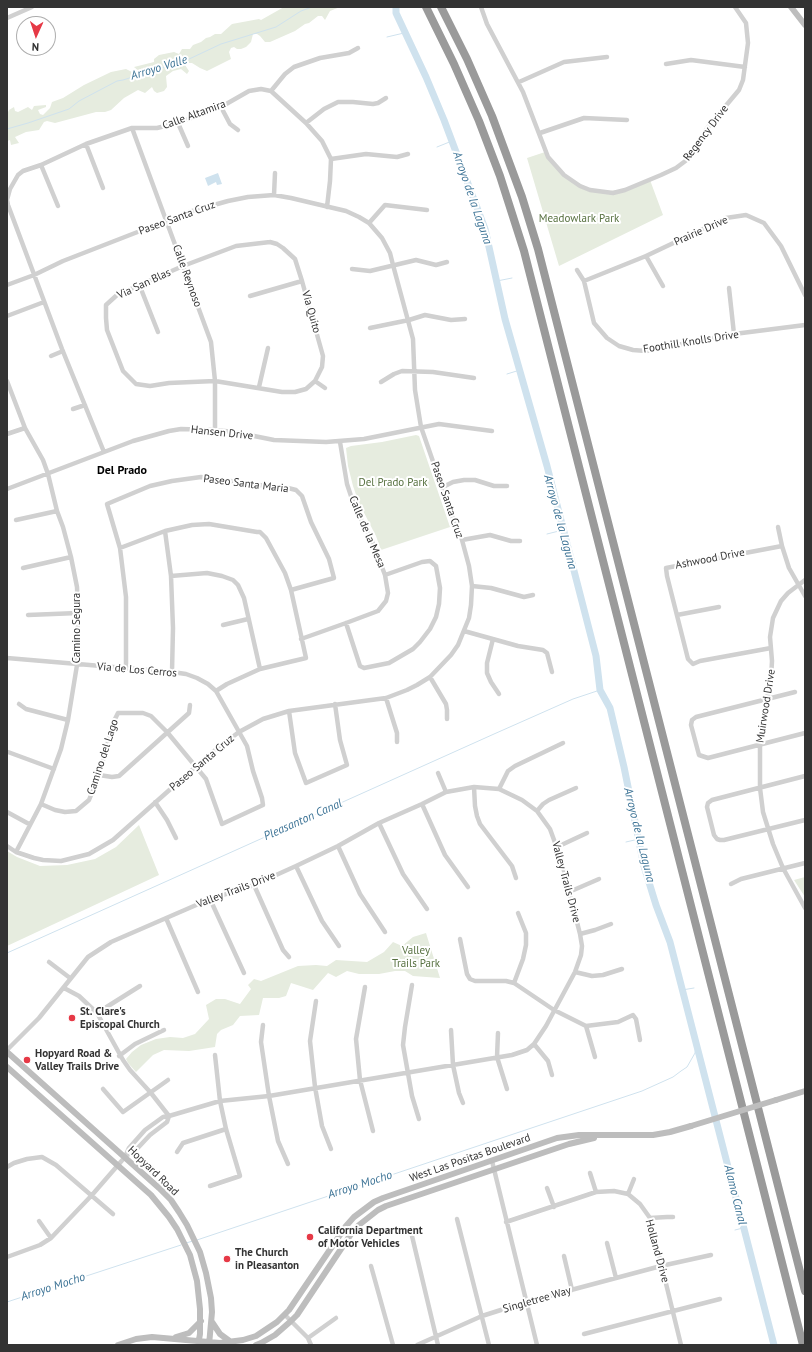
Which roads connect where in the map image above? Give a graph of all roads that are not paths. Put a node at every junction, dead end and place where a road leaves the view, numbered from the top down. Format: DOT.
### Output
graph roads {
  1 [pos="32,7"];
  2 [pos="426,7"];
  3 [pos="440,7"];
  4 [pos="481,7"];
  5 [pos="735,7"];
  6 [pos="791,7"];
  7 [pos="796,7"];
  8 [pos="7,18"];
  9 [pos="805,19"];
  10 [pos="805,25"];
  11 [pos="358,48"];
  12 [pos="607,57"];
  13 [pos="666,64"];
  14 [pos="745,67"];
  15 [pos="518,82"];
  16 [pos="271,91"];
  17 [pos="386,98"];
  18 [pos="221,107"];
  19 [pos="627,120"];
  20 [pos="178,123"];
  21 [pos="306,123"];
  22 [pos="132,128"];
  23 [pos="238,130"];
  24 [pos="540,133"];
  25 [pos="86,144"];
  26 [pos="188,146"];
  27 [pos="408,154"];
  28 [pos="331,159"];
  29 [pos="41,165"];
  30 [pos="275,173"];
  31 [pos="103,188"];
  32 [pos="8,189"];
  33 [pos="274,195"];
  34 [pos="58,206"];
  35 [pos="327,207"];
  36 [pos="427,210"];
  37 [pos="167,221"];
  38 [pos="369,223"];
  39 [pos="646,256"];
  40 [pos="447,262"];
  41 [pos="393,265"];
  42 [pos="183,266"];
  43 [pos="352,269"];
  44 [pos="577,270"];
  45 [pos="34,275"];
  46 [pos="302,281"];
  47 [pos="584,282"];
  48 [pos="139,284"];
  49 [pos="7,285"];
  50 [pos="663,286"];
  51 [pos="729,288"];
  52 [pos="805,295"];
  53 [pos="250,296"];
  54 [pos="44,302"];
  55 [pos="7,316"];
  56 [pos="466,319"];
  57 [pos="408,320"];
  58 [pos="805,325"];
  59 [pos="370,328"];
  60 [pos="158,332"];
  61 [pos="734,334"];
  62 [pos="268,348"];
  63 [pos="63,351"];
  64 [pos="52,356"];
  65 [pos="414,371"];
  66 [pos="474,378"];
  67 [pos="7,381"];
  68 [pos="215,381"];
  69 [pos="315,381"];
  70 [pos="381,382"];
  71 [pos="260,388"];
  72 [pos="325,388"];
  73 [pos="85,405"];
  74 [pos="73,409"];
  75 [pos="421,427"];
  76 [pos="25,428"];
  77 [pos="215,430"];
  78 [pos="492,431"];
  79 [pos="7,434"];
  80 [pos="340,442"];
  81 [pos="104,452"];
  82 [pos="48,474"];
  83 [pos="442,486"];
  84 [pos="507,486"];
  85 [pos="7,490"];
  86 [pos="57,511"];
  87 [pos="16,520"];
  88 [pos="778,527"];
  89 [pos="165,531"];
  90 [pos="462,540"];
  91 [pos="520,541"];
  92 [pos="782,546"];
  93 [pos="120,548"];
  94 [pos="71,557"];
  95 [pos="23,568"];
  96 [pos="385,575"];
  97 [pos="171,576"];
  98 [pos="805,580"];
  99 [pos="798,584"];
  100 [pos="472,586"];
  101 [pos="291,590"];
  102 [pos="533,595"];
  103 [pos="805,596"];
  104 [pos="719,607"];
  105 [pos="78,613"];
  106 [pos="28,615"];
  107 [pos="677,615"];
  108 [pos="248,619"];
  109 [pos="346,623"];
  110 [pos="223,626"];
  111 [pos="464,631"];
  112 [pos="301,639"];
  113 [pos="493,639"];
  114 [pos="771,648"];
  115 [pos="7,658"];
  116 [pos="77,665"];
  117 [pos="126,668"];
  118 [pos="260,669"];
  119 [pos="172,672"];
  120 [pos="552,672"];
  121 [pos="430,677"];
  122 [pos="216,691"];
  123 [pos="795,692"];
  124 [pos="499,694"];
  125 [pos="386,698"];
  126 [pos="767,699"];
  127 [pos="19,704"];
  128 [pos="335,704"];
  129 [pos="190,705"];
  130 [pos="290,711"];
  131 [pos="447,719"];
  132 [pos="68,720"];
  133 [pos="167,732"];
  134 [pos="239,732"];
  135 [pos="805,732"];
  136 [pos="396,742"];
  137 [pos="563,743"];
  138 [pos="760,744"];
  139 [pos="8,752"];
  140 [pos="196,767"];
  141 [pos="54,769"];
  142 [pos="438,773"];
  143 [pos="99,774"];
  144 [pos="805,776"];
  145 [pos="474,787"];
  146 [pos="576,788"];
  147 [pos="760,788"];
  148 [pos="499,789"];
  149 [pos="446,792"];
  150 [pos="155,802"];
  151 [pos="41,804"];
  152 [pos="422,804"];
  153 [pos="537,811"];
  154 [pos="7,812"];
  155 [pos="805,820"];
  156 [pos="379,823"];
  157 [pos="30,824"];
  158 [pos="768,829"];
  159 [pos="587,833"];
  160 [pos="176,838"];
  161 [pos="7,846"];
  162 [pos="338,846"];
  163 [pos="557,847"];
  164 [pos="16,852"];
  165 [pos="805,863"];
  166 [pos="296,866"];
  167 [pos="783,868"];
  168 [pos="516,878"];
  169 [pos="599,879"];
  170 [pos="731,884"];
  171 [pos="254,885"];
  172 [pos="468,887"];
  173 [pos="569,892"];
  174 [pos="210,899"];
  175 [pos="805,908"];
  176 [pos="427,909"];
  177 [pos="518,913"];
  178 [pos="166,918"];
  179 [pos="610,924"];
  180 [pos="386,932"];
  181 [pos="580,934"];
  182 [pos="460,939"];
  183 [pos="340,946"];
  184 [pos="289,957"];
  185 [pos="49,962"];
  186 [pos="622,969"];
  187 [pos="244,972"];
  188 [pos="575,972"];
  189 [pos="70,978"];
  190 [pos="514,983"];
  191 [pos="412,985"];
  192 [pos="140,986"];
  193 [pos="365,987"];
  194 [pos="64,988"];
  195 [pos="198,992"];
  196 [pos="316,1001"];
  197 [pos="554,1010"];
  198 [pos="97,1013"];
  199 [pos="263,1025"];
  200 [pos="586,1026"];
  201 [pos="164,1030"];
  202 [pos="451,1030"];
  203 [pos="498,1033"];
  204 [pos="640,1040"];
  205 [pos="534,1044"];
  206 [pos="7,1051"];
  207 [pos="215,1055"];
  208 [pos="120,1056"];
  209 [pos="497,1057"];
  210 [pos="596,1057"];
  211 [pos="453,1065"];
  212 [pos="7,1067"];
  213 [pos="407,1073"];
  214 [pos="552,1075"];
  215 [pos="168,1080"];
  216 [pos="360,1080"];
  217 [pos="315,1088"];
  218 [pos="103,1089"];
  219 [pos="507,1089"];
  220 [pos="805,1091"];
  221 [pos="151,1093"];
  222 [pos="269,1096"];
  223 [pos="220,1101"];
  224 [pos="463,1103"];
  225 [pos="169,1116"];
  226 [pos="419,1119"];
  227 [pos="226,1129"];
  228 [pos="373,1131"];
  229 [pos="606,1136"];
  230 [pos="331,1148"];
  231 [pos="177,1152"];
  232 [pos="125,1157"];
  233 [pos="492,1161"];
  234 [pos="288,1164"];
  235 [pos="117,1165"];
  236 [pos="7,1167"];
  237 [pos="494,1169"];
  238 [pos="590,1173"];
  239 [pos="634,1179"];
  240 [pos="210,1186"];
  241 [pos="547,1188"];
  242 [pos="596,1192"];
  243 [pos="628,1194"];
  244 [pos="92,1195"];
  245 [pos="554,1207"];
  246 [pos="113,1214"];
  247 [pos="673,1217"];
  248 [pos="650,1218"];
  249 [pos="457,1219"];
  250 [pos="39,1221"];
  251 [pos="506,1222"];
  252 [pos="412,1236"];
  253 [pos="51,1238"];
  254 [pos="607,1243"];
  255 [pos="711,1255"];
  256 [pos="564,1256"];
  257 [pos="7,1257"];
  258 [pos="371,1266"];
  259 [pos="661,1266"];
  260 [pos="616,1278"];
  261 [pos="572,1290"];
  262 [pos="805,1291"];
  263 [pos="720,1299"];
  264 [pos="526,1302"];
  265 [pos="673,1311"];
  266 [pos="285,1315"];
  267 [pos="482,1316"];
  268 [pos="336,1318"];
  269 [pos="200,1321"];
  270 [pos="291,1321"];
  271 [pos="212,1322"];
  272 [pos="584,1334"];
  273 [pos="436,1337"];
  274 [pos="171,1338"];
  275 [pos="308,1338"];
  276 [pos="231,1342"];
  277 [pos="198,1343"];
  278 [pos="210,1343"];
  279 [pos="118,1345"];
  280 [pos="256,1345"];
  281 [pos="311,1345"];
  282 [pos="393,1345"];
  283 [pos="417,1345"];
  284 [pos="438,1345"];
  285 [pos="489,1345"];
  286 [pos="537,1345"];
  287 [pos="681,1345"];
  288 [pos="802,1345"];
  1 -- 8 [label="street"];
  2 -- 288 [label="highway"];
  3 -- 262 [label="highway"];
  4 -- 15 [label="street, Regency Drive"];
  5 -- 14 [label="street, Regency Drive"];
  6 -- 10 [label="main road"];
  7 -- 9 [label="main road"];
  11 -- 16 [label="street"];
  12 -- 15 [label="street"];
  13 -- 14 [label="street"];
  14 -- 24 [label="street, Regency Drive"];
  15 -- 24 [label="street, Regency Drive"];
  16 -- 18 [label="street, Calle Altamira"];
  16 -- 21 [label="street"];
  17 -- 21 [label="street"];
  18 -- 20 [label="street, Calle Altamira"];
  18 -- 23 [label="street"];
  19 -- 24 [label="street"];
  20 -- 22 [label="street, Calle Altamira"];
  20 -- 26 [label="street"];
  21 -- 28 [label="street"];
  22 -- 25 [label="street, Calle Altamira"];
  22 -- 37 [label="street, Calle Reynoso"];
  25 -- 29 [label="street, Calle Altamira"];
  25 -- 31 [label="street"];
  27 -- 28 [label="street"];
  28 -- 35 [label="street"];
  29 -- 32 [label="street, Calle Altamira"];
  29 -- 34 [label="street"];
  30 -- 33 [label="street"];
  32 -- 45 [label="street, Calle Altamira"];
  33 -- 35 [label="street, Paseo Santa Cruz"];
  33 -- 37 [label="street, Paseo Santa Cruz"];
  35 -- 38 [label="street, Paseo Santa Cruz"];
  36 -- 38 [label="street"];
  37 -- 42 [label="street, Calle Reynoso"];
  37 -- 45 [label="street, Paseo Santa Cruz"];
  38 -- 41 [label="street, Paseo Santa Cruz"];
  39 -- 47 [label="street, Prairie Drive"];
  39 -- 50 [label="street"];
  39 -- 52 [label="street, Prairie Drive"];
  40 -- 41 [label="street"];
  41 -- 43 [label="street"];
  41 -- 57 [label="street, Paseo Santa Cruz"];
  42 -- 46 [label="street, Via Quito"];
  42 -- 48 [label="street, Via San Blas"];
  42 -- 68 [label="street, Calle Reynoso"];
  44 -- 47 [label="street, Foothill Knolls Drive"];
  45 -- 49 [label="street, Paseo Santa Cruz"];
  45 -- 54 [label="street, Calle Altamira"];
  46 -- 53 [label="street"];
  46 -- 69 [label="street, Via Quito"];
  47 -- 61 [label="street, Foothill Knolls Drive"];
  48 -- 60 [label="street"];
  48 -- 68 [label="street, Via San Blas"];
  51 -- 61 [label="street"];
  54 -- 55 [label="street"];
  54 -- 63 [label="street, Calle Altamira"];
  56 -- 57 [label="street"];
  57 -- 59 [label="street"];
  57 -- 65 [label="street, Paseo Santa Cruz"];
  58 -- 61 [label="street, Foothill Knolls Drive"];
  62 -- 71 [label="street"];
  63 -- 64 [label="street"];
  63 -- 73 [label="street, Calle Altamira"];
  65 -- 66 [label="street"];
  65 -- 70 [label="street"];
  65 -- 75 [label="street, Paseo Santa Cruz"];
  67 -- 76 [label="street, Camino Segura"];
  68 -- 71 [label="street"];
  68 -- 77 [label="street, Calle Reynoso"];
  69 -- 71 [label="street"];
  69 -- 72 [label="street"];
  73 -- 74 [label="street"];
  73 -- 81 [label="street, Calle Altamira"];
  75 -- 78 [label="street, Hansen Drive"];
  75 -- 80 [label="street, Hansen Drive"];
  75 -- 83 [label="street, Paseo Santa Cruz"];
  76 -- 79 [label="street"];
  76 -- 82 [label="street, Camino Segura"];
  77 -- 80 [label="street, Hansen Drive"];
  77 -- 81 [label="street, Hansen Drive"];
  80 -- 96 [label="street, Calle de la Mesa"];
  81 -- 82 [label="street, Hansen Drive"];
  82 -- 85 [label="street, Hansen Drive"];
  82 -- 86 [label="street, Camino Segura"];
  83 -- 84 [label="street"];
  83 -- 90 [label="street, Paseo Santa Cruz"];
  86 -- 87 [label="street"];
  86 -- 94 [label="street, Camino Segura"];
  88 -- 92 [label="street"];
  89 -- 93 [label="street"];
  89 -- 97 [label="street"];
  89 -- 101 [label="street"];
  90 -- 91 [label="street"];
  90 -- 100 [label="street, Paseo Santa Cruz"];
  92 -- 99 [label="street"];
  92 -- 107 [label="street, Ashwood Drive"];
  93 -- 101 [label="street, Paseo Santa Maria"];
  93 -- 117 [label="street"];
  94 -- 95 [label="street"];
  94 -- 105 [label="street, Camino Segura"];
  96 -- 109 [label="street, Calle de la Mesa"];
  96 -- 109 [label="street"];
  97 -- 108 [label="street"];
  97 -- 119 [label="street"];
  98 -- 99 [label="street, Muirwood Drive"];
  99 -- 103 [label="street"];
  99 -- 114 [label="street, Muirwood Drive"];
  100 -- 102 [label="street"];
  100 -- 111 [label="street, Paseo Santa Cruz"];
  101 -- 112 [label="street"];
  104 -- 107 [label="street"];
  105 -- 106 [label="street"];
  105 -- 116 [label="street, Camino Segura"];
  107 -- 114 [label="street, Ashwood Drive"];
  108 -- 110 [label="street"];
  108 -- 118 [label="street"];
  109 -- 112 [label="street, Calle de la Mesa"];
  111 -- 113 [label="street"];
  111 -- 121 [label="street, Paseo Santa Cruz"];
  112 -- 118 [label="street"];
  113 -- 120 [label="street"];
  113 -- 124 [label="street"];
  114 -- 126 [label="street, Muirwood Drive"];
  115 -- 116 [label="street, Via de Los Cerros"];
  116 -- 117 [label="street, Via de Los Cerros"];
  116 -- 132 [label="street, Camino Segura"];
  117 -- 119 [label="street, Via de Los Cerros"];
  118 -- 122 [label="street"];
  119 -- 122 [label="street, Via de Los Cerros"];
  121 -- 125 [label="street, Paseo Santa Cruz"];
  121 -- 131 [label="street"];
  122 -- 134 [label="street, Via de Los Cerros"];
  123 -- 126 [label="street"];
  125 -- 128 [label="street, Paseo Santa Cruz"];
  125 -- 136 [label="street"];
  126 -- 138 [label="street, Muirwood Drive"];
  126 -- 138 [label="street"];
  127 -- 132 [label="street"];
  128 -- 130 [label="street, Paseo Santa Cruz"];
  128 -- 130 [label="street"];
  129 -- 133 [label="street"];
  130 -- 134 [label="street, Paseo Santa Cruz"];
  132 -- 141 [label="street, Camino Segura"];
  133 -- 140 [label="street, Camino del Lago"];
  133 -- 143 [label="street"];
  133 -- 143 [label="street, Camino del Lago"];
  134 -- 140 [label="street, Paseo Santa Cruz"];
  134 -- 140 [label="street, Via de Los Cerros"];
  135 -- 138 [label="street"];
  137 -- 148 [label="street"];
  138 -- 147 [label="street, Muirwood Drive"];
  139 -- 141 [label="street"];
  140 -- 150 [label="street, Paseo Santa Cruz"];
  141 -- 151 [label="street, Camino Segura"];
  142 -- 149 [label="street"];
  143 -- 151 [label="street, Camino del Lago"];
  144 -- 147 [label="street"];
  145 -- 148 [label="street, Valley Trails Drive"];
  145 -- 149 [label="street, Valley Trails Drive"];
  145 -- 168 [label="street"];
  146 -- 153 [label="street"];
  147 -- 158 [label="street, Muirwood Drive"];
  147 -- 158 [label="street"];
  148 -- 153 [label="street, Valley Trails Drive"];
  149 -- 152 [label="street, Valley Trails Drive"];
  150 -- 160 [label="street"];
  150 -- 164 [label="street, Paseo Santa Cruz"];
  151 -- 157 [label="street, Camino Segura"];
  152 -- 156 [label="street, Valley Trails Drive"];
  152 -- 172 [label="street"];
  153 -- 163 [label="street, Valley Trails Drive"];
  154 -- 157 [label="street"];
  155 -- 158 [label="street"];
  156 -- 162 [label="street, Valley Trails Drive"];
  156 -- 176 [label="street"];
  157 -- 164 [label="street, Camino Segura"];
  158 -- 167 [label="street, Muirwood Drive"];
  159 -- 163 [label="street"];
  161 -- 164 [label="street, Paseo Santa Cruz"];
  162 -- 166 [label="street, Valley Trails Drive"];
  162 -- 180 [label="street"];
  163 -- 173 [label="street, Valley Trails Drive"];
  165 -- 167 [label="street"];
  166 -- 171 [label="street, Valley Trails Drive"];
  166 -- 183 [label="street"];
  167 -- 170 [label="street"];
  167 -- 175 [label="street, Muirwood Drive"];
  169 -- 173 [label="street"];
  171 -- 174 [label="street, Valley Trails Drive"];
  171 -- 184 [label="street"];
  173 -- 181 [label="street, Valley Trails Drive"];
  174 -- 178 [label="street, Valley Trails Drive"];
  174 -- 187 [label="street"];
  177 -- 190 [label="street"];
  178 -- 189 [label="street, Valley Trails Drive"];
  178 -- 195 [label="street"];
  179 -- 181 [label="street"];
  181 -- 188 [label="street, Valley Trails Drive"];
  182 -- 190 [label="street"];
  185 -- 189 [label="street"];
  186 -- 188 [label="street"];
  188 -- 197 [label="street, Valley Trails Drive"];
  189 -- 194 [label="street, Valley Trails Drive"];
  190 -- 197 [label="street"];
  191 -- 213 [label="street"];
  192 -- 198 [label="street"];
  193 -- 216 [label="street"];
  194 -- 198 [label="street"];
  194 -- 206 [label="street, Valley Trails Drive"];
  196 -- 217 [label="street"];
  197 -- 200 [label="street"];
  197 -- 205 [label="street, Valley Trails Drive"];
  198 -- 208 [label="street"];
  199 -- 222 [label="street"];
  200 -- 204 [label="street"];
  200 -- 210 [label="street"];
  201 -- 208 [label="street"];
  202 -- 211 [label="street"];
  203 -- 209 [label="street"];
  205 -- 209 [label="street, Valley Trails Drive"];
  205 -- 214 [label="street"];
  206 -- 232 [label="main road, Hopyard Road"];
  207 -- 223 [label="street"];
  208 -- 221 [label="street"];
  209 -- 211 [label="street, Valley Trails Drive"];
  209 -- 219 [label="street"];
  211 -- 213 [label="street, Valley Trails Drive"];
  211 -- 224 [label="street"];
  212 -- 235 [label="main road, Hopyard Road"];
  213 -- 216 [label="street, Valley Trails Drive"];
  213 -- 226 [label="street"];
  215 -- 221 [label="street"];
  216 -- 217 [label="street, Valley Trails Drive"];
  216 -- 228 [label="street"];
  217 -- 222 [label="street, Valley Trails Drive"];
  217 -- 230 [label="street"];
  218 -- 221 [label="street"];
  220 -- 229 [label="main road, West Las Positas Boulevard, bridge"];
  221 -- 225 [label="street"];
  222 -- 223 [label="street, Valley Trails Drive"];
  222 -- 234 [label="street"];
  223 -- 225 [label="street, Valley Trails Drive"];
  223 -- 227 [label="street"];
  225 -- 232 [label="street"];
  227 -- 231 [label="street"];
  227 -- 240 [label="street"];
  229 -- 233 [label="main road, West Las Positas Boulevard"];
  229 -- 237 [label="main road, West Las Positas Boulevard"];
  232 -- 235 [label="street"];
  232 -- 271 [label="main road, Hopyard Road"];
  233 -- 237 [label="street"];
  233 -- 266 [label="main road, West Las Positas Boulevard"];
  235 -- 244 [label="street"];
  235 -- 269 [label="main road, Hopyard Road"];
  236 -- 244 [label="street"];
  237 -- 251 [label="street"];
  237 -- 270 [label="main road, West Las Positas Boulevard"];
  238 -- 242 [label="street"];
  239 -- 243 [label="street"];
  241 -- 245 [label="street"];
  242 -- 243 [label="street"];
  242 -- 245 [label="street"];
  243 -- 248 [label="street, Holland Drive"];
  244 -- 246 [label="street"];
  244 -- 253 [label="street"];
  245 -- 251 [label="street"];
  247 -- 248 [label="street"];
  248 -- 259 [label="street, Holland Drive"];
  249 -- 267 [label="street"];
  250 -- 253 [label="street"];
  251 -- 264 [label="street"];
  252 -- 273 [label="street"];
  253 -- 257 [label="street"];
  254 -- 260 [label="street"];
  255 -- 259 [label="street, Singletree Way"];
  256 -- 261 [label="street"];
  258 -- 282 [label="street"];
  259 -- 260 [label="street, Singletree Way"];
  259 -- 265 [label="street, Holland Drive"];
  260 -- 261 [label="street, Singletree Way"];
  261 -- 264 [label="street, Singletree Way"];
  263 -- 265 [label="street"];
  264 -- 267 [label="street, Singletree Way"];
  264 -- 286 [label="street"];
  265 -- 272 [label="street"];
  265 -- 287 [label="street, Holland Drive"];
  266 -- 270 [label="street"];
  266 -- 276 [label="main road, West Las Positas Boulevard"];
  267 -- 273 [label="street, Singletree Way"];
  267 -- 285 [label="street"];
  268 -- 275 [label="street"];
  269 -- 274 [label="main road"];
  269 -- 277 [label="main road, Hopyard Road"];
  270 -- 275 [label="street"];
  270 -- 280 [label="main road, West Las Positas Boulevard"];
  271 -- 276 [label="main road"];
  271 -- 278 [label="main road, Hopyard Road"];
  273 -- 283 [label="street, Singletree Way"];
  273 -- 284 [label="street"];
  274 -- 277 [label="main road, West Las Positas Boulevard"];
  274 -- 279 [label="main road, West Las Positas Boulevard"];
  275 -- 281 [label="street"];
  276 -- 278 [label="main road, West Las Positas Boulevard"];
  277 -- 278 [label="main road, West Las Positas Boulevard"];
}
